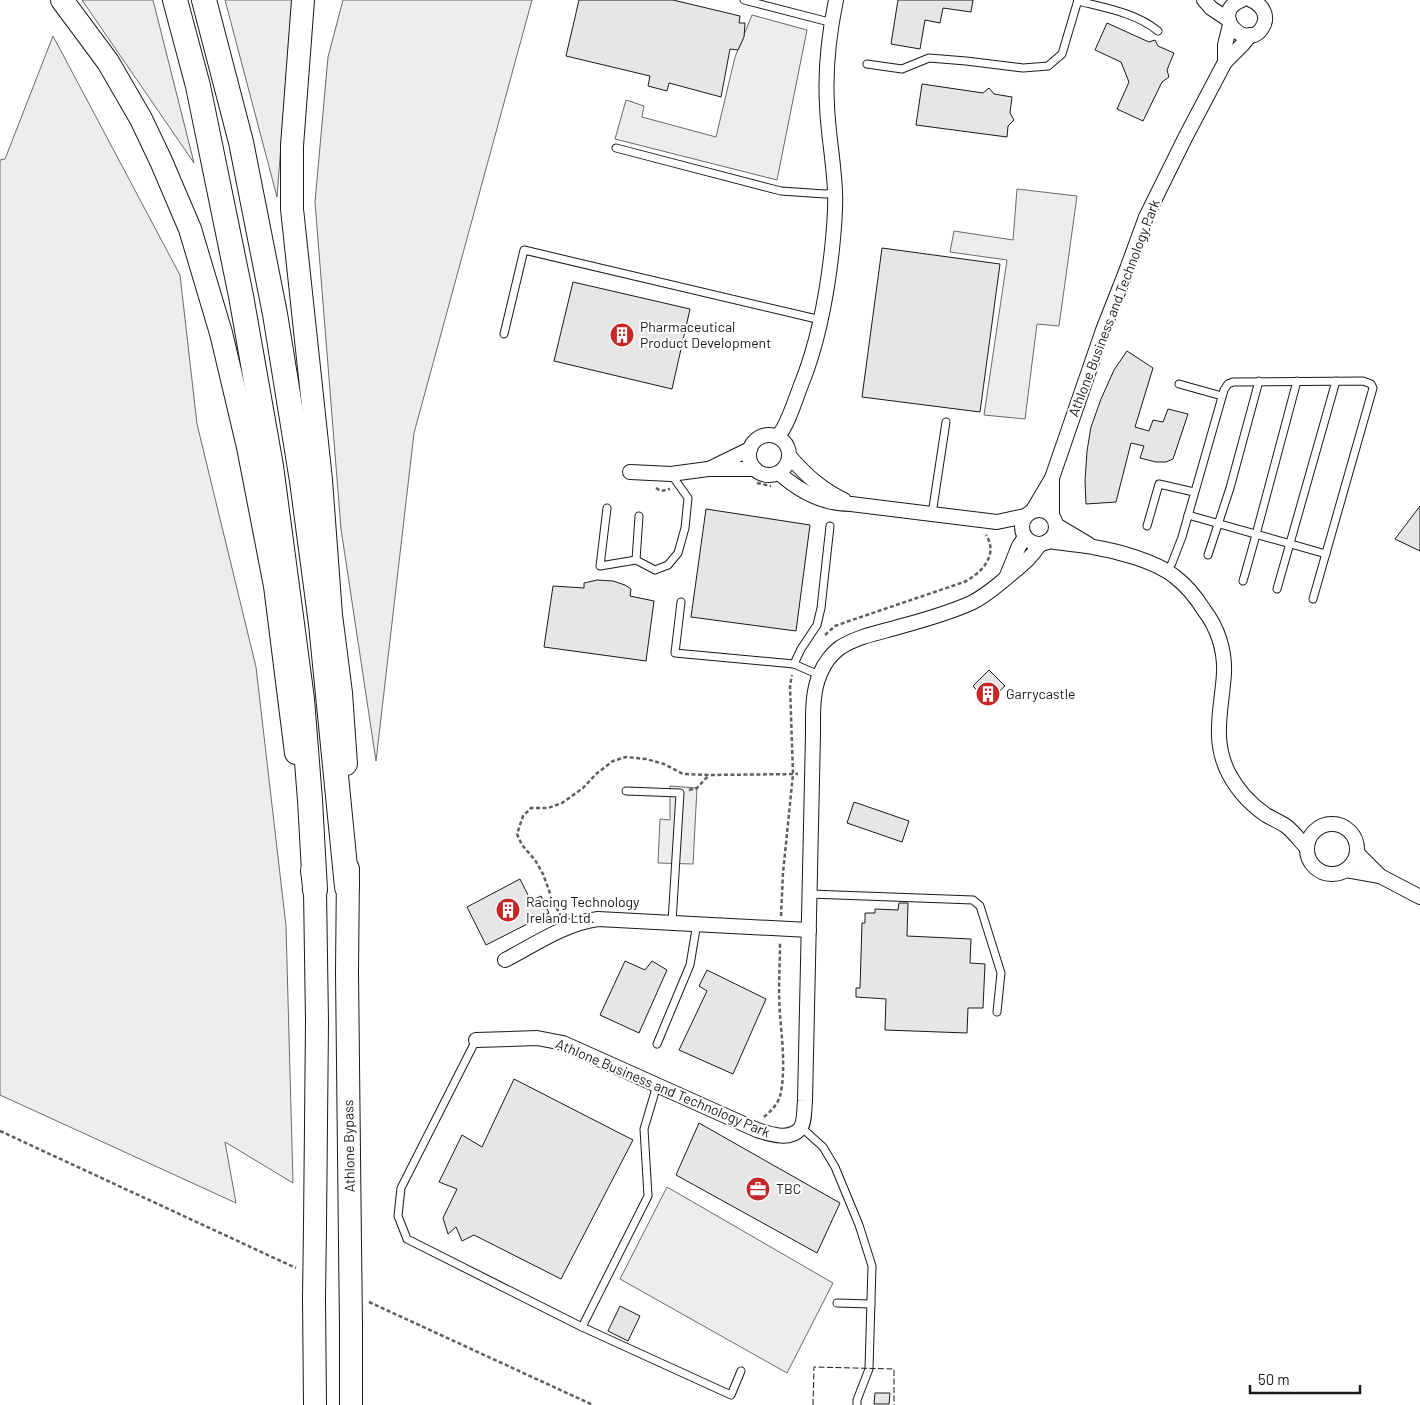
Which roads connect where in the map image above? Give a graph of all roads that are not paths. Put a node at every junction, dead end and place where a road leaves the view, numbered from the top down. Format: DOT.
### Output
graph roads {
  1 [pos="62,0"];
  2 [pos="175,0"];
  3 [pos="204,0"];
  4 [pos="303,0"];
  5 [pos="744,0"];
  6 [pos="836,0"];
  7 [pos="1078,0"];
  8 [pos="1204,0"];
  9 [pos="1215,0"];
  10 [pos="1239,2"];
  11 [pos="1260,3"];
  12 [pos="775,4"];
  13 [pos="1230,22"];
  14 [pos="833,23"];
  15 [pos="1158,31"];
  16 [pos="1250,36"];
  17 [pos="1225,62"];
  18 [pos="868,64"];
  19 [pos="616,148"];
  20 [pos="835,193"];
  21 [pos="821,320"];
  22 [pos="504,334"];
  23 [pos="1259,381"];
  24 [pos="1297,381"];
  25 [pos="1336,381"];
  26 [pos="1179,384"];
  27 [pos="1222,396"];
  28 [pos="946,422"];
  29 [pos="778,436"];
  30 [pos="750,449"];
  31 [pos="790,457"];
  32 [pos="708,469"];
  33 [pos="630,472"];
  34 [pos="779,473"];
  35 [pos="671,474"];
  36 [pos="754,475"];
  37 [pos="1052,478"];
  38 [pos="1194,492"];
  39 [pos="851,504"];
  40 [pos="607,508"];
  41 [pos="1029,513"];
  42 [pos="932,514"];
  43 [pos="1188,515"];
  44 [pos="639,516"];
  45 [pos="1054,520"];
  46 [pos="996,522"];
  47 [pos="1218,524"];
  48 [pos="830,526"];
  49 [pos="1147,526"];
  50 [pos="1256,534"];
  51 [pos="1024,536"];
  52 [pos="1044,543"];
  53 [pos="1290,543"];
  54 [pos="1093,547"];
  55 [pos="1326,554"];
  56 [pos="1208,555"];
  57 [pos="636,560"];
  58 [pos="1167,571"];
  59 [pos="1006,579"];
  60 [pos="1242,581"];
  61 [pos="1277,588"];
  62 [pos="1313,599"];
  63 [pos="681,602"];
  64 [pos="794,664"];
  65 [pos="819,675"];
  66 [pos="626,791"];
  67 [pos="1287,827"];
  68 [pos="1318,829"];
  69 [pos="1307,848"];
  70 [pos="1357,853"];
  71 [pos="1346,870"];
  72 [pos="1380,876"];
  73 [pos="347,888"];
  74 [pos="315,890"];
  75 [pos="810,894"];
  76 [pos="1420,897"];
  77 [pos="672,922"];
  78 [pos="698,923"];
  79 [pos="809,930"];
  80 [pos="505,960"];
  81 [pos="997,1012"];
  82 [pos="476,1040"];
  83 [pos="657,1044"];
  84 [pos="657,1085"];
  85 [pos="801,1127"];
  86 [pos="837,1304"];
  87 [pos="870,1304"];
  88 [pos="582,1327"];
  89 [pos="741,1371"];
  90 [pos="315,1405"];
  91 [pos="351,1405"];
  92 [pos="857,1405"];
  1 -- 74 [label="highway"];
  2 -- 74 [label="highway"];
  3 -- 73 [label="highway"];
  4 -- 73 [label="highway, Athlone Bypass"];
  5 -- 12 [label="lane"];
  6 -- 14 [label="street"];
  7 -- 15 [label="lane"];
  7 -- 18 [label="lane"];
  8 -- 13 [label="street"];
  9 -- 10 [label="street, Athlone Business and Technology Park"];
  10 -- 13 [label="street, Athlone Business and Technology Park"];
  11 -- 16 [label="street, Athlone Business and Technology Park"];
  12 -- 14 [label="lane"];
  13 -- 16 [label="street"];
  13 -- 17 [label="street, Athlone Business and Technology Park"];
  14 -- 20 [label="street"];
  16 -- 17 [label="street, Athlone Business and Technology Park"];
  17 -- 37 [label="street, Athlone Business and Technology Park"];
  19 -- 20 [label="lane"];
  20 -- 21 [label="street"];
  21 -- 22 [label="lane"];
  21 -- 29 [label="street"];
  23 -- 24 [label="lane"];
  23 -- 27 [label="lane"];
  23 -- 47 [label="lane"];
  24 -- 25 [label="lane"];
  24 -- 50 [label="lane"];
  25 -- 53 [label="lane"];
  25 -- 55 [label="lane"];
  26 -- 27 [label="lane"];
  27 -- 38 [label="lane"];
  28 -- 42 [label="lane"];
  29 -- 30 [label="street"];
  29 -- 31 [label="street"];
  30 -- 32 [label="street"];
  30 -- 36 [label="street"];
  31 -- 34 [label="street"];
  31 -- 39 [label="street"];
  32 -- 35 [label="street"];
  32 -- 36 [label="street"];
  33 -- 35 [label="street"];
  34 -- 36 [label="street"];
  34 -- 39 [label="street"];
  35 -- 57 [label="lane"];
  37 -- 41 [label="street, Athlone Business and Technology Park"];
  37 -- 45 [label="street, Athlone Business and Technology Park"];
  38 -- 43 [label="lane"];
  38 -- 49 [label="lane"];
  39 -- 42 [label="street"];
  40 -- 57 [label="lane"];
  41 -- 45 [label="street"];
  41 -- 46 [label="street"];
  41 -- 51 [label="street, Athlone Business and Technology Park"];
  42 -- 46 [label="street"];
  43 -- 47 [label="lane"];
  43 -- 58 [label="lane"];
  44 -- 57 [label="lane"];
  45 -- 52 [label="street, Athlone Business and Technology Park"];
  45 -- 54 [label="street"];
  46 -- 51 [label="street"];
  47 -- 50 [label="lane"];
  47 -- 56 [label="lane"];
  48 -- 64 [label="lane"];
  50 -- 53 [label="lane"];
  50 -- 60 [label="lane"];
  51 -- 52 [label="street"];
  51 -- 59 [label="street, Athlone Business and Technology Park"];
  52 -- 54 [label="street"];
  52 -- 59 [label="street, Athlone Business and Technology Park"];
  53 -- 55 [label="lane"];
  53 -- 61 [label="lane"];
  54 -- 58 [label="street"];
  55 -- 62 [label="lane"];
  58 -- 67 [label="street"];
  59 -- 65 [label="street, Athlone Business and Technology Park"];
  63 -- 64 [label="lane"];
  64 -- 65 [label="lane"];
  65 -- 75 [label="street, Athlone Business and Technology Park"];
  66 -- 77 [label="lane"];
  67 -- 68 [label="street"];
  67 -- 69 [label="street"];
  68 -- 69 [label="street"];
  68 -- 70 [label="street"];
  69 -- 71 [label="street"];
  70 -- 71 [label="street"];
  70 -- 72 [label="street"];
  71 -- 72 [label="street"];
  72 -- 76 [label="street"];
  73 -- 91 [label="highway, Athlone Bypass, bridge"];
  74 -- 90 [label="highway, bridge"];
  75 -- 79 [label="street, Athlone Business and Technology Park"];
  75 -- 81 [label="lane"];
  77 -- 78 [label="street"];
  77 -- 80 [label="street"];
  78 -- 79 [label="street"];
  78 -- 83 [label="lane"];
  79 -- 85 [label="street, Athlone Business and Technology Park"];
  82 -- 84 [label="street, Athlone Business and Technology Park"];
  82 -- 88 [label="lane"];
  84 -- 85 [label="street, Athlone Business and Technology Park"];
  84 -- 88 [label="lane"];
  85 -- 87 [label="lane"];
  86 -- 87 [label="lane"];
  87 -- 92 [label="lane"];
  88 -- 89 [label="lane"];
}
